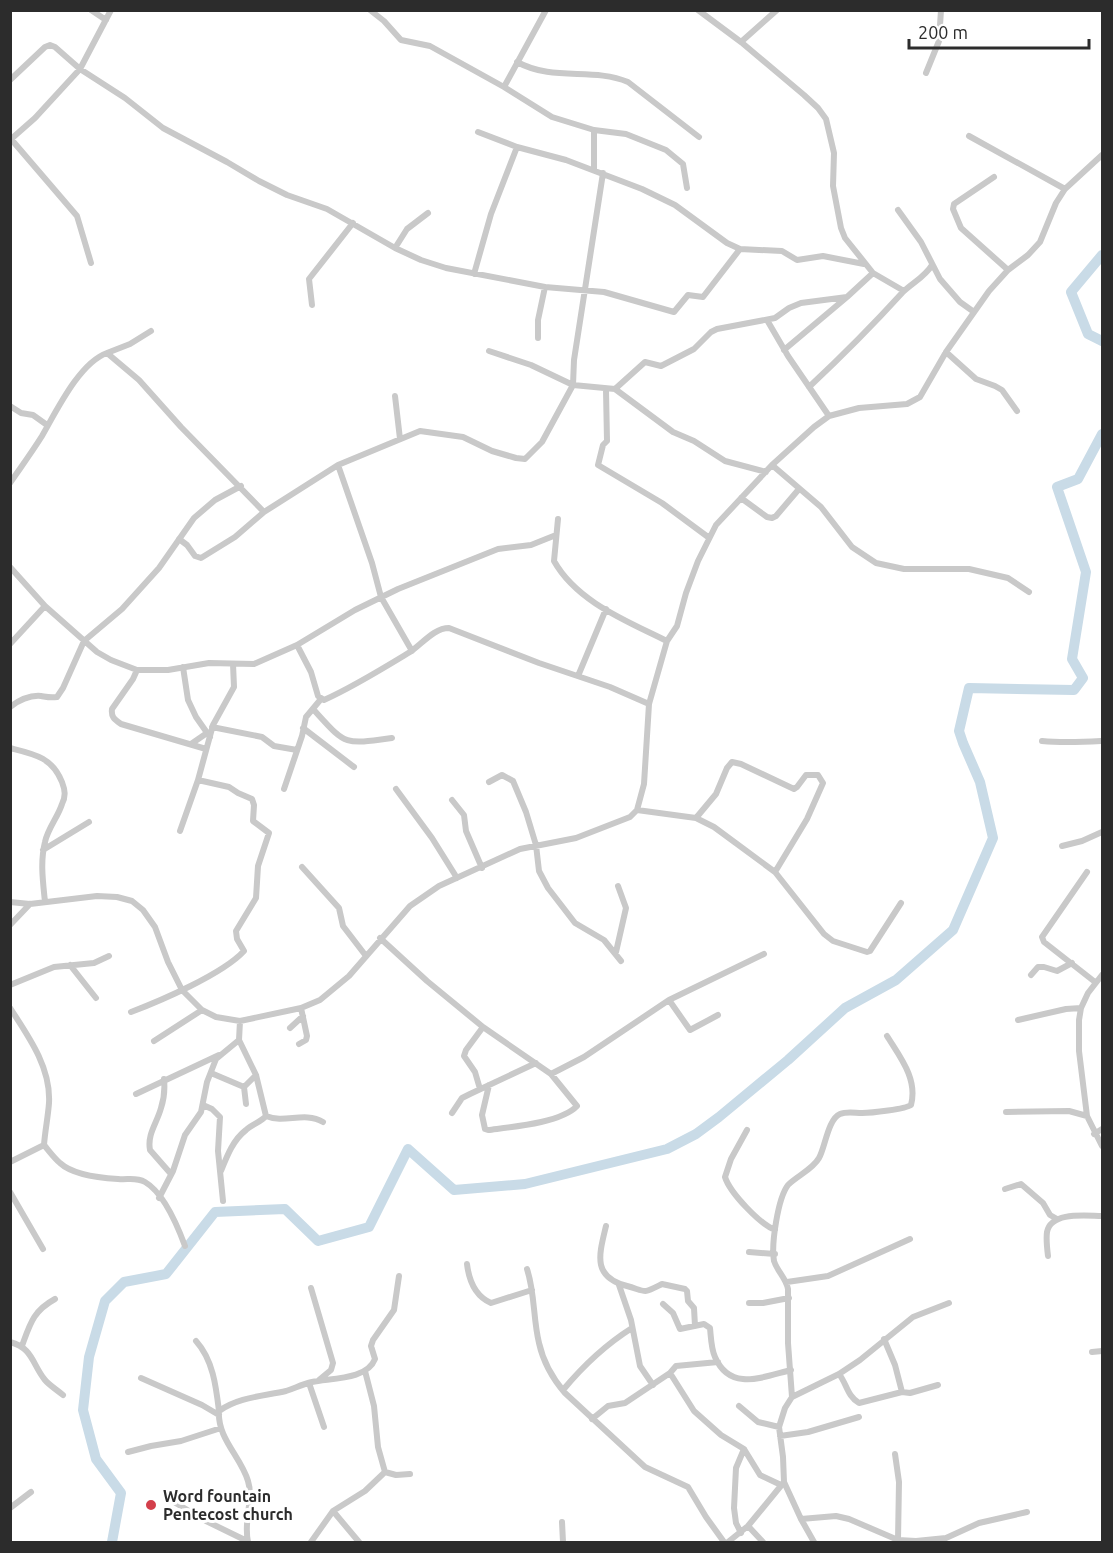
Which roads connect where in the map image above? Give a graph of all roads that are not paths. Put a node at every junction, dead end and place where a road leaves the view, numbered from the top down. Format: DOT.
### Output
graph roads {
  1 [pos="91,10"];
  2 [pos="111,10"];
  3 [pos="370,10"];
  4 [pos="546,10"];
  5 [pos="698,10"];
  6 [pos="777,10"];
  7 [pos="941,10"];
  8 [pos="106,20"];
  9 [pos="741,42"];
  10 [pos="517,62"];
  11 [pos="80,69"];
  12 [pos="926,73"];
  13 [pos="10,80"];
  14 [pos="504,87"];
  15 [pos="594,130"];
  16 [pos="478,132"];
  17 [pos="969,136"];
  18 [pos="699,137"];
  19 [pos="11,139"];
  20 [pos="517,147"];
  21 [pos="1102,155"];
  22 [pos="594,170"];
  23 [pos="603,173"];
  24 [pos="994,177"];
  25 [pos="687,188"];
  26 [pos="1065,189"];
  27 [pos="898,210"];
  28 [pos="428,213"];
  29 [pos="353,223"];
  30 [pos="394,248"];
  31 [pos="740,249"];
  32 [pos="90,263"];
  33 [pos="864,264"];
  34 [pos="932,265"];
  35 [pos="1008,270"];
  36 [pos="873,273"];
  37 [pos="474,274"];
  38 [pos="545,287"];
  39 [pos="587,290"];
  40 [pos="904,291"];
  41 [pos="848,297"];
  42 [pos="312,304"];
  43 [pos="974,312"];
  44 [pos="767,320"];
  45 [pos="151,331"];
  46 [pos="538,338"];
  47 [pos="784,350"];
  48 [pos="489,351"];
  49 [pos="946,352"];
  50 [pos="107,353"];
  51 [pos="573,385"];
  52 [pos="809,387"];
  53 [pos="615,389"];
  54 [pos="606,390"];
  55 [pos="395,396"];
  56 [pos="10,406"];
  57 [pos="1017,411"];
  58 [pos="829,416"];
  59 [pos="47,425"];
  60 [pos="400,439"];
  61 [pos="338,465"];
  62 [pos="772,465"];
  63 [pos="766,472"];
  64 [pos="10,483"];
  65 [pos="241,486"];
  66 [pos="799,489"];
  67 [pos="741,498"];
  68 [pos="264,512"];
  69 [pos="558,519"];
  70 [pos="556,536"];
  71 [pos="708,537"];
  72 [pos="179,539"];
  73 [pos="10,567"];
  74 [pos="1029,592"];
  75 [pos="381,597"];
  76 [pos="45,606"];
  77 [pos="606,609"];
  78 [pos="84,641"];
  79 [pos="667,641"];
  80 [pos="10,644"];
  81 [pos="297,645"];
  82 [pos="412,651"];
  83 [pos="233,664"];
  84 [pos="183,667"];
  85 [pos="137,670"];
  86 [pos="578,676"];
  87 [pos="321,699"];
  88 [pos="648,704"];
  89 [pos="10,707"];
  90 [pos="312,709"];
  91 [pos="212,727"];
  92 [pos="303,728"];
  93 [pos="208,735"];
  94 [pos="392,738"];
  95 [pos="1042,741"];
  96 [pos="1102,741"];
  97 [pos="191,744"];
  98 [pos="10,748"];
  99 [pos="206,749"];
  100 [pos="297,750"];
  101 [pos="354,767"];
  102 [pos="198,780"];
  103 [pos="489,782"];
  104 [pos="284,789"];
  105 [pos="396,789"];
  106 [pos="452,800"];
  107 [pos="637,810"];
  108 [pos="696,818"];
  109 [pos="89,822"];
  110 [pos="180,831"];
  111 [pos="1102,832"];
  112 [pos="536,845"];
  113 [pos="1062,846"];
  114 [pos="43,850"];
  115 [pos="302,867"];
  116 [pos="482,868"];
  117 [pos="776,872"];
  118 [pos="1087,872"];
  119 [pos="457,878"];
  120 [pos="618,886"];
  121 [pos="10,902"];
  122 [pos="45,902"];
  123 [pos="901,903"];
  124 [pos="30,904"];
  125 [pos="10,925"];
  126 [pos="380,938"];
  127 [pos="616,952"];
  128 [pos="764,954"];
  129 [pos="109,956"];
  130 [pos="366,956"];
  131 [pos="621,961"];
  132 [pos="1072,963"];
  133 [pos="70,965"];
  134 [pos="1031,975"];
  135 [pos="1102,975"];
  136 [pos="1095,982"];
  137 [pos="10,985"];
  138 [pos="182,990"];
  139 [pos="96,998"];
  140 [pos="669,1000"];
  141 [pos="10,1008"];
  142 [pos="1081,1008"];
  143 [pos="202,1010"];
  144 [pos="131,1011"];
  145 [pos="302,1012"];
  146 [pos="718,1015"];
  147 [pos="1018,1020"];
  148 [pos="240,1021"];
  149 [pos="483,1027"];
  150 [pos="290,1028"];
  151 [pos="887,1036"];
  152 [pos="239,1040"];
  153 [pos="154,1041"];
  154 [pos="299,1044"];
  155 [pos="219,1054"];
  156 [pos="536,1064"];
  157 [pos="211,1073"];
  158 [pos="551,1074"];
  159 [pos="256,1075"];
  160 [pos="164,1079"];
  161 [pos="489,1085"];
  162 [pos="244,1087"];
  163 [pos="480,1089"];
  164 [pos="136,1094"];
  165 [pos="246,1104"];
  166 [pos="202,1105"];
  167 [pos="1006,1112"];
  168 [pos="452,1113"];
  169 [pos="266,1116"];
  170 [pos="1087,1116"];
  171 [pos="322,1122"];
  172 [pos="1102,1129"];
  173 [pos="747,1130"];
  174 [pos="1094,1134"];
  175 [pos="44,1145"];
  176 [pos="1102,1146"];
  177 [pos="10,1162"];
  178 [pos="220,1171"];
  179 [pos="171,1174"];
  180 [pos="1005,1189"];
  181 [pos="10,1192"];
  182 [pos="159,1198"];
  183 [pos="222,1201"];
  184 [pos="1102,1216"];
  185 [pos="1057,1219"];
  186 [pos="606,1226"];
  187 [pos="775,1230"];
  188 [pos="910,1239"];
  189 [pos="185,1245"];
  190 [pos="43,1249"];
  191 [pos="748,1252"];
  192 [pos="774,1254"];
  193 [pos="1048,1256"];
  194 [pos="467,1264"];
  195 [pos="527,1269"];
  196 [pos="399,1276"];
  197 [pos="787,1282"];
  198 [pos="619,1285"];
  199 [pos="311,1288"];
  200 [pos="532,1290"];
  201 [pos="789,1298"];
  202 [pos="55,1299"];
  203 [pos="749,1303"];
  204 [pos="949,1303"];
  205 [pos="663,1304"];
  206 [pos="695,1326"];
  207 [pos="632,1328"];
  208 [pos="884,1339"];
  209 [pos="196,1341"];
  210 [pos="10,1342"];
  211 [pos="22,1346"];
  212 [pos="1092,1352"];
  213 [pos="1102,1352"];
  214 [pos="718,1362"];
  215 [pos="790,1370"];
  216 [pos="365,1371"];
  217 [pos="670,1373"];
  218 [pos="839,1374"];
  219 [pos="141,1378"];
  220 [pos="318,1381"];
  221 [pos="309,1383"];
  222 [pos="652,1384"];
  223 [pos="938,1385"];
  224 [pos="563,1390"];
  225 [pos="902,1392"];
  226 [pos="63,1395"];
  227 [pos="792,1397"];
  228 [pos="739,1406"];
  229 [pos="219,1413"];
  230 [pos="859,1417"];
  231 [pos="592,1419"];
  232 [pos="324,1427"];
  233 [pos="779,1427"];
  234 [pos="221,1428"];
  235 [pos="780,1436"];
  236 [pos="744,1449"];
  237 [pos="128,1452"];
  238 [pos="895,1454"];
  239 [pos="385,1472"];
  240 [pos="410,1473"];
  241 [pos="782,1483"];
  242 [pos="31,1492"];
  243 [pos="174,1502"];
  244 [pos="10,1508"];
  245 [pos="333,1511"];
  246 [pos="1027,1512"];
  247 [pos="801,1519"];
  248 [pos="562,1522"];
  249 [pos="748,1526"];
  250 [pos="741,1533"];
  251 [pos="898,1540"];
  252 [pos="244,1541"];
  253 [pos="311,1542"];
  254 [pos="359,1542"];
  255 [pos="563,1542"];
  256 [pos="726,1542"];
  257 [pos="763,1542"];
  258 [pos="814,1542"];
  1 -- 8 [label="street"];
  2 -- 8 [label="street"];
  3 -- 14 [label="street"];
  4 -- 10 [label="street"];
  5 -- 9 [label="street"];
  6 -- 9 [label="street"];
  7 -- 12 [label="street"];
  8 -- 11 [label="street"];
  9 -- 33 [label="street"];
  10 -- 14 [label="street"];
  10 -- 18 [label="street"];
  11 -- 13 [label="street"];
  11 -- 19 [label="street"];
  11 -- 29 [label="street"];
  14 -- 15 [label="street"];
  15 -- 22 [label="street"];
  15 -- 25 [label="street"];
  16 -- 20 [label="street"];
  17 -- 26 [label="street"];
  19 -- 32 [label="street"];
  20 -- 22 [label="street"];
  20 -- 37 [label="street"];
  21 -- 26 [label="street"];
  22 -- 23 [label="street"];
  23 -- 31 [label="street"];
  23 -- 39 [label="street"];
  24 -- 35 [label="street"];
  26 -- 35 [label="street"];
  27 -- 34 [label="street"];
  28 -- 30 [label="street"];
  29 -- 30 [label="street"];
  29 -- 42 [label="street"];
  30 -- 37 [label="street"];
  31 -- 33 [label="street"];
  31 -- 39 [label="street"];
  33 -- 36 [label="street"];
  34 -- 40 [label="street"];
  34 -- 43 [label="street"];
  35 -- 43 [label="street"];
  36 -- 40 [label="street"];
  36 -- 41 [label="street"];
  37 -- 38 [label="street"];
  38 -- 39 [label="street"];
  38 -- 46 [label="street"];
  39 -- 51 [label="street"];
  40 -- 52 [label="street"];
  41 -- 44 [label="street"];
  41 -- 47 [label="street"];
  43 -- 49 [label="street"];
  44 -- 47 [label="street"];
  44 -- 53 [label="street"];
  45 -- 50 [label="street"];
  47 -- 52 [label="street"];
  48 -- 51 [label="street"];
  49 -- 57 [label="street"];
  49 -- 58 [label="street"];
  50 -- 59 [label="street"];
  50 -- 65 [label="street"];
  51 -- 54 [label="street"];
  51 -- 60 [label="street"];
  52 -- 58 [label="street"];
  53 -- 54 [label="street"];
  53 -- 63 [label="street"];
  54 -- 71 [label="street"];
  55 -- 60 [label="street"];
  56 -- 59 [label="street"];
  58 -- 62 [label="street"];
  59 -- 64 [label="street"];
  60 -- 61 [label="street"];
  61 -- 68 [label="street"];
  61 -- 75 [label="street"];
  62 -- 63 [label="street"];
  62 -- 66 [label="street"];
  63 -- 67 [label="street"];
  65 -- 68 [label="street"];
  65 -- 72 [label="street"];
  66 -- 67 [label="street"];
  66 -- 74 [label="street"];
  67 -- 71 [label="street"];
  68 -- 72 [label="street"];
  69 -- 70 [label="street"];
  70 -- 75 [label="street"];
  70 -- 77 [label="street"];
  71 -- 79 [label="street"];
  72 -- 78 [label="street"];
  73 -- 76 [label="street"];
  75 -- 81 [label="street"];
  75 -- 82 [label="street"];
  76 -- 78 [label="street"];
  76 -- 80 [label="street"];
  77 -- 79 [label="street"];
  77 -- 86 [label="street"];
  78 -- 85 [label="street"];
  78 -- 89 [label="street"];
  79 -- 88 [label="street"];
  81 -- 83 [label="street"];
  81 -- 87 [label="street"];
  82 -- 86 [label="street"];
  82 -- 87 [label="street"];
  83 -- 84 [label="street"];
  83 -- 91 [label="street"];
  84 -- 85 [label="street"];
  84 -- 93 [label="street"];
  85 -- 97 [label="street"];
  86 -- 88 [label="street"];
  87 -- 90 [label="street"];
  88 -- 107 [label="street"];
  90 -- 92 [label="street"];
  90 -- 94 [label="street"];
  91 -- 93 [label="street"];
  91 -- 100 [label="street"];
  92 -- 100 [label="street"];
  92 -- 101 [label="street"];
  93 -- 97 [label="street"];
  93 -- 99 [label="street"];
  95 -- 96 [label="street"];
  97 -- 99 [label="street"];
  98 -- 114 [label="street"];
  99 -- 102 [label="street"];
  100 -- 104 [label="street"];
  102 -- 110 [label="street"];
  102 -- 138 [label="street"];
  103 -- 112 [label="street"];
  105 -- 119 [label="street"];
  106 -- 116 [label="street"];
  107 -- 108 [label="street"];
  107 -- 112 [label="street"];
  108 -- 117 [label="street"];
  108 -- 117 [label="street"];
  109 -- 114 [label="street"];
  111 -- 113 [label="street"];
  112 -- 116 [label="street"];
  112 -- 127 [label="street"];
  114 -- 122 [label="street"];
  115 -- 130 [label="street"];
  116 -- 119 [label="street"];
  117 -- 123 [label="street"];
  118 -- 132 [label="street"];
  119 -- 126 [label="street"];
  120 -- 127 [label="street"];
  121 -- 124 [label="street"];
  122 -- 124 [label="street"];
  122 -- 138 [label="street"];
  124 -- 125 [label="street"];
  126 -- 130 [label="street"];
  126 -- 149 [label="street"];
  127 -- 131 [label="street"];
  128 -- 140 [label="street"];
  129 -- 133 [label="street"];
  130 -- 145 [label="street"];
  132 -- 134 [label="street"];
  132 -- 136 [label="street"];
  133 -- 137 [label="street"];
  133 -- 139 [label="street"];
  135 -- 136 [label="street"];
  136 -- 142 [label="street"];
  138 -- 143 [label="street"];
  138 -- 144 [label="street"];
  140 -- 146 [label="street"];
  140 -- 158 [label="street"];
  141 -- 175 [label="street"];
  142 -- 147 [label="street"];
  142 -- 170 [label="street"];
  143 -- 148 [label="street"];
  143 -- 153 [label="street"];
  145 -- 148 [label="street"];
  145 -- 150 [label="street"];
  145 -- 154 [label="street"];
  148 -- 152 [label="street"];
  149 -- 156 [label="street"];
  149 -- 163 [label="street"];
  151 -- 187 [label="street"];
  152 -- 155 [label="street"];
  152 -- 159 [label="street"];
  155 -- 157 [label="street"];
  155 -- 160 [label="street"];
  156 -- 158 [label="street"];
  156 -- 161 [label="street"];
  157 -- 162 [label="street"];
  157 -- 166 [label="street"];
  158 -- 161 [label="street"];
  159 -- 162 [label="street"];
  159 -- 169 [label="street"];
  160 -- 164 [label="street"];
  160 -- 179 [label="street"];
  161 -- 163 [label="street"];
  162 -- 165 [label="street"];
  163 -- 168 [label="street"];
  166 -- 178 [label="street"];
  166 -- 179 [label="street"];
  167 -- 170 [label="street"];
  169 -- 171 [label="street"];
  169 -- 178 [label="street"];
  170 -- 174 [label="street"];
  172 -- 174 [label="street"];
  173 -- 187 [label="street"];
  174 -- 176 [label="street"];
  175 -- 177 [label="street"];
  175 -- 182 [label="street"];
  178 -- 183 [label="street"];
  179 -- 182 [label="street"];
  180 -- 185 [label="street"];
  181 -- 190 [label="street"];
  182 -- 189 [label="street"];
  184 -- 185 [label="street"];
  185 -- 193 [label="street"];
  186 -- 198 [label="street"];
  187 -- 192 [label="street"];
  188 -- 197 [label="street"];
  191 -- 192 [label="street"];
  192 -- 197 [label="street"];
  194 -- 200 [label="street"];
  195 -- 200 [label="street"];
  196 -- 216 [label="street"];
  197 -- 201 [label="street"];
  198 -- 206 [label="street"];
  198 -- 207 [label="street"];
  199 -- 220 [label="street"];
  200 -- 224 [label="street"];
  201 -- 203 [label="street"];
  201 -- 215 [label="street"];
  202 -- 211 [label="street"];
  204 -- 208 [label="street"];
  205 -- 206 [label="street"];
  206 -- 214 [label="street"];
  207 -- 222 [label="street"];
  207 -- 224 [label="street"];
  208 -- 218 [label="street"];
  208 -- 225 [label="street"];
  209 -- 229 [label="street"];
  210 -- 211 [label="street"];
  211 -- 226 [label="street"];
  212 -- 213 [label="street"];
  214 -- 215 [label="street"];
  214 -- 217 [label="street"];
  215 -- 227 [label="street"];
  216 -- 220 [label="street"];
  216 -- 239 [label="street"];
  217 -- 222 [label="street"];
  217 -- 236 [label="street"];
  218 -- 225 [label="street"];
  218 -- 227 [label="street"];
  219 -- 229 [label="street"];
  220 -- 221 [label="street"];
  221 -- 229 [label="street"];
  221 -- 232 [label="street"];
  222 -- 231 [label="street"];
  223 -- 225 [label="street"];
  224 -- 231 [label="street"];
  227 -- 233 [label="street"];
  228 -- 233 [label="street"];
  229 -- 234 [label="street"];
  230 -- 235 [label="street"];
  231 -- 256 [label="street"];
  233 -- 235 [label="street"];
  234 -- 237 [label="street"];
  234 -- 252 [label="street"];
  235 -- 241 [label="street"];
  236 -- 241 [label="street"];
  236 -- 250 [label="street"];
  238 -- 251 [label="street"];
  239 -- 240 [label="street"];
  239 -- 245 [label="street"];
  241 -- 247 [label="street"];
  241 -- 249 [label="street"];
  242 -- 244 [label="street"];
  243 -- 252 [label="street"];
  245 -- 253 [label="street"];
  245 -- 254 [label="street"];
  246 -- 251 [label="street"];
  247 -- 251 [label="street"];
  247 -- 258 [label="street"];
  248 -- 255 [label="street"];
  249 -- 250 [label="street"];
  249 -- 257 [label="street"];
  250 -- 256 [label="street"];
}
